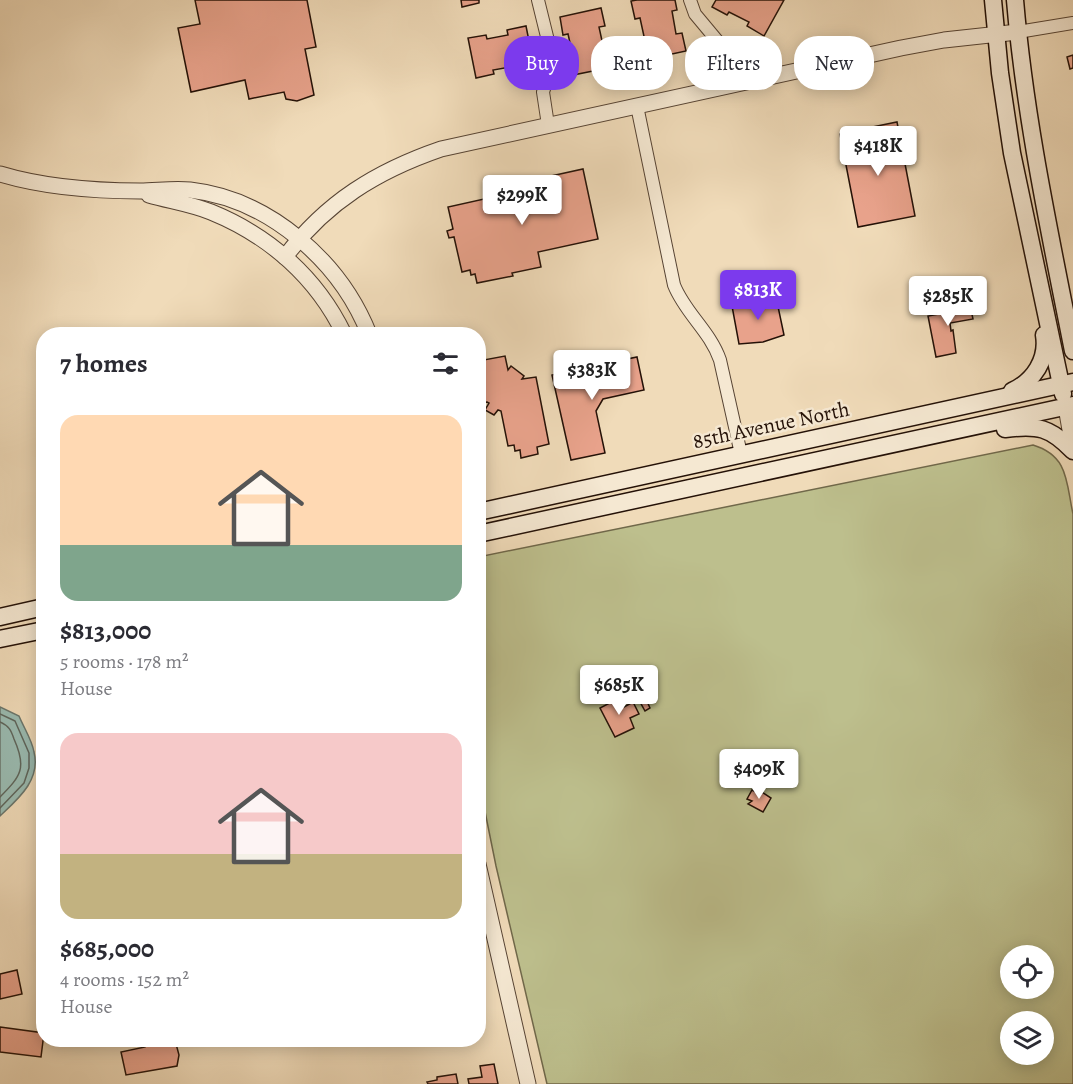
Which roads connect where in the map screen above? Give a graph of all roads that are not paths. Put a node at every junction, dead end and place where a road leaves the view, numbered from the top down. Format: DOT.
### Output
graph roads {
  1 [pos="538,0"];
  2 [pos="690,0"];
  3 [pos="993,0"];
  4 [pos="1015,0"];
  5 [pos="1073,23"];
  6 [pos="1018,32"];
  7 [pos="996,35"];
  8 [pos="713,36"];
  9 [pos="782,74"];
  10 [pos="709,90"];
  11 [pos="637,106"];
  12 [pos="548,125"];
  13 [pos="0,174"];
  14 [pos="138,191"];
  15 [pos="298,239"];
  16 [pos="285,256"];
  17 [pos="1038,275"];
  18 [pos="340,327"];
  19 [pos="366,327"];
  20 [pos="1071,331"];
  21 [pos="1073,351"];
  22 [pos="1067,383"];
  23 [pos="993,400"];
  24 [pos="1069,406"];
  25 [pos="1073,449"];
  26 [pos="870,450"];
  27 [pos="741,454"];
  28 [pos="486,510"];
  29 [pos="486,532"];
  30 [pos="36,608"];
  31 [pos="0,617"];
  32 [pos="36,632"];
  33 [pos="0,639"];
  34 [pos="486,899"];
  35 [pos="528,1084"];
  1 -- 12 [label="street"];
  2 -- 8 [label="street"];
  3 -- 7 [label="main road"];
  4 -- 6 [label="main road"];
  5 -- 6 [label="street"];
  6 -- 7 [label="street"];
  6 -- 20 [label="main road"];
  7 -- 9 [label="street"];
  7 -- 17 [label="main road"];
  10 -- 11 [label="street"];
  11 -- 12 [label="street"];
  11 -- 27 [label="street"];
  12 -- 15 [label="street"];
  13 -- 14 [label="street"];
  14 -- 15 [label="street"];
  14 -- 16 [label="street"];
  15 -- 16 [label="street"];
  15 -- 19 [label="street"];
  16 -- 18 [label="street"];
  17 -- 22 [label="main road"];
  17 -- 23 [label="main road"];
  20 -- 21 [label="main road"];
  22 -- 23 [label="main road, 85th Avenue North"];
  22 -- 24 [label="main road"];
  23 -- 27 [label="main road, 85th Avenue North"];
  24 -- 25 [label="street"];
  24 -- 26 [label="main road"];
  25 -- 26 [label="main road"];
  26 -- 29 [label="main road"];
  27 -- 28 [label="main road, 85th Avenue North"];
  30 -- 31 [label="main road"];
  32 -- 33 [label="main road"];
  34 -- 35 [label="street"];
}
